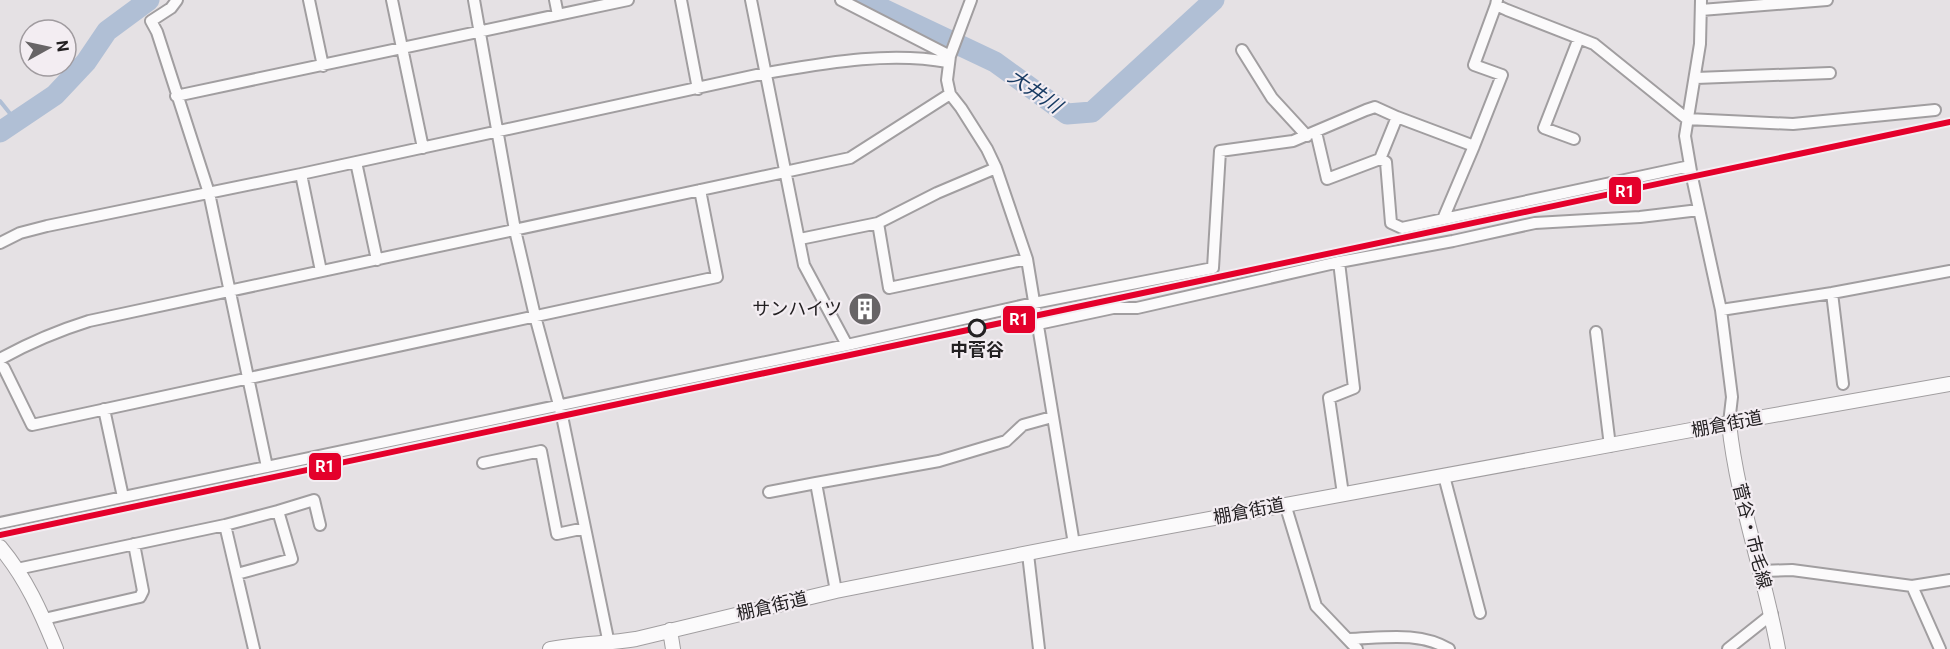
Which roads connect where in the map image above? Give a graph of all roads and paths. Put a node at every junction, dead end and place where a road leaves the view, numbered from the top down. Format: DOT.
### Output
graph roads {
  1 [pos="177,0"];
  2 [pos="309,0"];
  3 [pos="392,0"];
  4 [pos="474,0"];
  5 [pos="555,0"];
  6 [pos="628,0"];
  7 [pos="681,0"];
  8 [pos="751,0"];
  9 [pos="841,0"];
  10 [pos="971,0"];
  11 [pos="1827,0"];
  12 [pos="1497,2"];
  13 [pos="1701,5"];
  14 [pos="558,15"];
  15 [pos="479,31"];
  16 [pos="1579,38"];
  17 [pos="402,48"];
  18 [pos="1242,50"];
  19 [pos="950,57"];
  20 [pos="323,66"];
  21 [pos="1830,73"];
  22 [pos="766,74"];
  23 [pos="1696,78"];
  24 [pos="698,89"];
  25 [pos="950,94"];
  26 [pos="176,96"];
  27 [pos="1935,110"];
  28 [pos="1397,117"];
  29 [pos="1687,119"];
  30 [pos="497,132"];
  31 [pos="1312,134"];
  32 [pos="1574,139"];
  33 [pos="1474,146"];
  34 [pos="423,148"];
  35 [pos="1380,159"];
  36 [pos="356,162"];
  37 [pos="1690,166"];
  38 [pos="996,168"];
  39 [pos="787,172"];
  40 [pos="301,174"];
  41 [pos="700,190"];
  42 [pos="209,193"];
  43 [pos="1699,210"];
  44 [pos="1443,219"];
  45 [pos="878,223"];
  46 [pos="515,230"];
  47 [pos="800,239"];
  48 [pos="0,243"];
  49 [pos="1027,259"];
  50 [pos="377,260"];
  51 [pos="1339,262"];
  52 [pos="321,271"];
  53 [pos="1950,271"];
  54 [pos="230,290"];
  55 [pos="1832,293"];
  56 [pos="1034,303"];
  57 [pos="1721,310"];
  58 [pos="535,316"];
  59 [pos="1038,324"];
  60 [pos="1596,332"];
  61 [pos="847,345"];
  62 [pos="0,359"];
  63 [pos="0,366"];
  64 [pos="249,378"];
  65 [pos="1843,384"];
  66 [pos="1950,384"];
  67 [pos="559,404"];
  68 [pos="104,409"];
  69 [pos="1052,417"];
  70 [pos="1729,423"];
  71 [pos="1610,446"];
  72 [pos="483,463"];
  73 [pos="267,467"];
  74 [pos="1444,476"];
  75 [pos="816,483"];
  76 [pos="770,492"];
  77 [pos="1343,494"];
  78 [pos="123,497"];
  79 [pos="1284,504"];
  80 [pos="278,511"];
  81 [pos="0,523"];
  82 [pos="225,525"];
  83 [pos="320,525"];
  84 [pos="585,528"];
  85 [pos="134,544"];
  86 [pos="1074,544"];
  87 [pos="0,547"];
  88 [pos="1028,554"];
  89 [pos="18,568"];
  90 [pos="1760,571"];
  91 [pos="237,574"];
  92 [pos="1950,580"];
  93 [pos="1912,586"];
  94 [pos="836,591"];
  95 [pos="1480,614"];
  96 [pos="1772,614"];
  97 [pos="44,619"];
  98 [pos="670,630"];
  99 [pos="1348,639"];
  100 [pos="609,644"];
  101 [pos="56,649"];
  102 [pos="254,649"];
  103 [pos="550,649"];
  104 [pos="673,649"];
  105 [pos="1039,649"];
  106 [pos="1357,649"];
  107 [pos="1449,649"];
  108 [pos="1728,649"];
  109 [pos="1778,649"];
  110 [pos="1940,649"];
  1 -- 26 [label="street"];
  2 -- 20 [label="street"];
  3 -- 17 [label="street"];
  4 -- 15 [label="street"];
  5 -- 14 [label="street"];
  6 -- 14 [label="street"];
  7 -- 24 [label="street"];
  8 -- 22 [label="street"];
  9 -- 19 [label="street"];
  10 -- 19 [label="street"];
  11 -- 13 [label="street"];
  12 -- 16 [label="street"];
  12 -- 33 [label="street"];
  13 -- 23 [label="street"];
  14 -- 15 [label="street"];
  15 -- 17 [label="street"];
  15 -- 30 [label="street"];
  16 -- 29 [label="street"];
  16 -- 32 [label="street"];
  17 -- 20 [label="street"];
  17 -- 34 [label="street"];
  18 -- 31 [label="street"];
  19 -- 22 [label="street"];
  19 -- 25 [label="street"];
  20 -- 26 [label="street"];
  21 -- 23 [label="street"];
  22 -- 24 [label="street"];
  22 -- 39 [label="street"];
  23 -- 29 [label="street"];
  24 -- 30 [label="street"];
  25 -- 38 [label="street"];
  25 -- 39 [label="street"];
  26 -- 42 [label="street"];
  27 -- 29 [label="street"];
  28 -- 31 [label="street"];
  28 -- 33 [label="street"];
  28 -- 35 [label="street"];
  29 -- 37 [label="street"];
  30 -- 34 [label="street"];
  30 -- 46 [label="street"];
  31 -- 35 [label="street"];
  31 -- 56 [label="street"];
  33 -- 44 [label="street"];
  34 -- 36 [label="street"];
  35 -- 44 [label="street"];
  36 -- 40 [label="street"];
  36 -- 50 [label="street"];
  37 -- 43 [label="street"];
  37 -- 44 [label="street"];
  38 -- 45 [label="street"];
  38 -- 49 [label="street"];
  39 -- 41 [label="street"];
  39 -- 47 [label="street"];
  40 -- 42 [label="street"];
  40 -- 52 [label="street"];
  41 -- 46 [label="street"];
  41 -- 58 [label="street"];
  42 -- 48 [label="street"];
  42 -- 54 [label="street"];
  43 -- 51 [label="street"];
  43 -- 57 [label="street"];
  45 -- 47 [label="street"];
  45 -- 49 [label="street"];
  46 -- 50 [label="street"];
  46 -- 58 [label="street"];
  47 -- 61 [label="street"];
  49 -- 56 [label="street"];
  50 -- 52 [label="street"];
  51 -- 59 [label="street"];
  51 -- 77 [label="street"];
  52 -- 54 [label="street"];
  53 -- 55 [label="street"];
  54 -- 62 [label="street"];
  54 -- 64 [label="street"];
  55 -- 57 [label="street"];
  55 -- 65 [label="street"];
  56 -- 59 [label="street"];
  56 -- 61 [label="street"];
  57 -- 70 [label="street"];
  58 -- 64 [label="street"];
  58 -- 67 [label="street"];
  59 -- 69 [label="street"];
  60 -- 71 [label="street"];
  61 -- 67 [label="street"];
  63 -- 68 [label="street"];
  64 -- 68 [label="street"];
  64 -- 73 [label="street"];
  66 -- 70 [label="street, 棚倉街道"];
  67 -- 73 [label="street"];
  67 -- 84 [label="street"];
  68 -- 78 [label="street"];
  69 -- 75 [label="street"];
  69 -- 86 [label="street"];
  70 -- 71 [label="street, 棚倉街道"];
  70 -- 90 [label="street, 菅谷・市毛線"];
  71 -- 74 [label="street, 棚倉街道"];
  72 -- 84 [label="street"];
  73 -- 78 [label="street"];
  74 -- 77 [label="street, 棚倉街道"];
  74 -- 95 [label="street"];
  75 -- 76 [label="street"];
  75 -- 94 [label="street"];
  77 -- 79 [label="street, 棚倉街道"];
  78 -- 81 [label="street"];
  79 -- 86 [label="street, 棚倉街道"];
  79 -- 99 [label="street"];
  80 -- 82 [label="street"];
  80 -- 83 [label="street"];
  80 -- 91 [label="street"];
  82 -- 85 [label="street"];
  82 -- 91 [label="street"];
  84 -- 100 [label="street"];
  85 -- 89 [label="street"];
  85 -- 97 [label="street"];
  86 -- 88 [label="street, 棚倉街道"];
  87 -- 89 [label="street"];
  88 -- 94 [label="street, 棚倉街道"];
  88 -- 105 [label="street"];
  89 -- 97 [label="street"];
  90 -- 93 [label="street"];
  90 -- 96 [label="street, 菅谷・市毛線"];
  91 -- 102 [label="street"];
  92 -- 93 [label="street"];
  93 -- 110 [label="street"];
  94 -- 98 [label="street, 棚倉街道"];
  96 -- 108 [label="street"];
  96 -- 109 [label="street, 菅谷・市毛線"];
  97 -- 101 [label="street"];
  98 -- 100 [label="street, 棚倉街道"];
  98 -- 104 [label="street"];
  99 -- 106 [label="street"];
  99 -- 107 [label="street"];
  100 -- 103 [label="street, 棚倉街道"];
}
